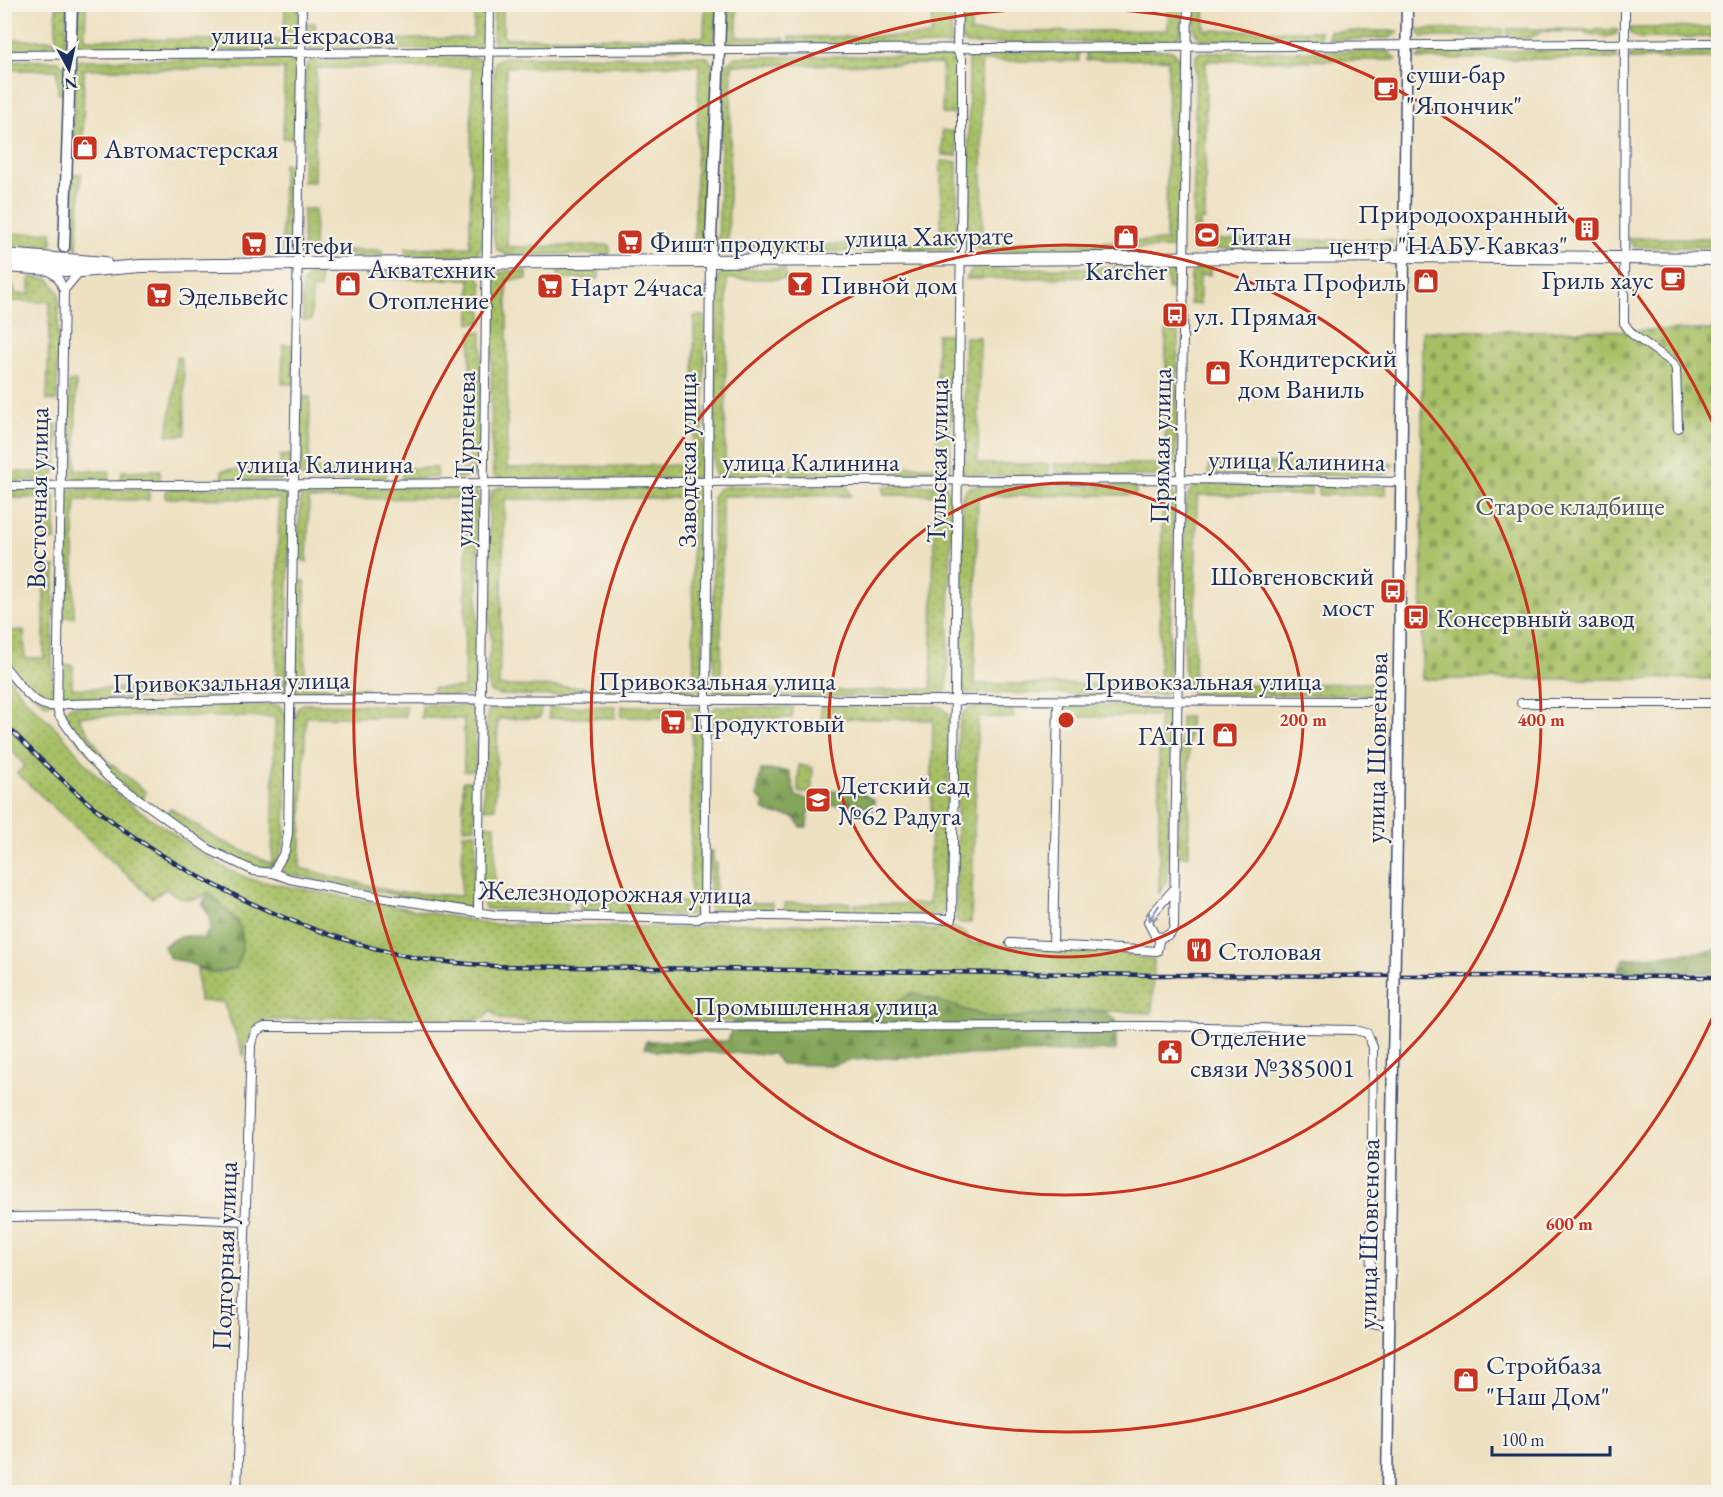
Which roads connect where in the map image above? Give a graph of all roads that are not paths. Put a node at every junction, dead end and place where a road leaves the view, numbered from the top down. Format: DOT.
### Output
graph roads {
  1 [pos="72,4"];
  2 [pos="302,4"];
  3 [pos="490,4"];
  4 [pos="721,4"];
  5 [pos="958,4"];
  6 [pos="1188,4"];
  7 [pos="1407,4"];
  8 [pos="1625,4"];
  9 [pos="1624,43"];
  10 [pos="1719,43"];
  11 [pos="1407,45"];
  12 [pos="1188,47"];
  13 [pos="957,50"];
  14 [pos="719,51"];
  15 [pos="488,54"];
  16 [pos="70,55"];
  17 [pos="301,55"];
  18 [pos="4,56"];
  19 [pos="64,247"];
  20 [pos="4,255"];
  21 [pos="1404,256"];
  22 [pos="1185,258"];
  23 [pos="1623,259"];
  24 [pos="1719,259"];
  25 [pos="961,260"];
  26 [pos="47,262"];
  27 [pos="710,262"];
  28 [pos="297,264"];
  29 [pos="488,264"];
  30 [pos="4,266"];
  31 [pos="80,266"];
  32 [pos="64,290"];
  33 [pos="1678,428"];
  34 [pos="1180,479"];
  35 [pos="709,482"];
  36 [pos="958,482"];
  37 [pos="1402,482"];
  38 [pos="484,483"];
  39 [pos="294,484"];
  40 [pos="4,486"];
  41 [pos="60,486"];
  42 [pos="4,666"];
  43 [pos="290,699"];
  44 [pos="482,701"];
  45 [pos="707,701"];
  46 [pos="954,701"];
  47 [pos="1378,701"];
  48 [pos="1058,702"];
  49 [pos="1178,702"];
  50 [pos="1521,703"];
  51 [pos="1719,703"];
  52 [pos="57,706"];
  53 [pos="273,873"];
  54 [pos="1174,889"];
  55 [pos="478,913"];
  56 [pos="704,915"];
  57 [pos="952,920"];
  58 [pos="1160,937"];
  59 [pos="1010,943"];
  60 [pos="1053,945"];
  61 [pos="265,1027"];
  62 [pos="4,1217"];
  63 [pos="247,1221"];
  64 [pos="1389,1324"];
  65 [pos="237,1492"];
  66 [pos="1387,1492"];
  1 -- 16 [label="street"];
  2 -- 17 [label="street"];
  3 -- 15 [label="street, улица Тургенева"];
  4 -- 14 [label="street, Заводская улица"];
  5 -- 13 [label="street, Тульская улица"];
  6 -- 12 [label="street, Прямая улица"];
  7 -- 11 [label="street, улица Шовгенова"];
  8 -- 9 [label="street"];
  9 -- 10 [label="street, улица Некрасова"];
  9 -- 11 [label="street, улица Некрасова"];
  9 -- 23 [label="street"];
  11 -- 12 [label="street, улица Некрасова"];
  11 -- 21 [label="street, улица Шовгенова"];
  12 -- 13 [label="street, улица Некрасова"];
  12 -- 22 [label="street, Прямая улица"];
  13 -- 14 [label="street, улица Некрасова"];
  13 -- 25 [label="street, Тульская улица"];
  14 -- 15 [label="street, улица Некрасова"];
  14 -- 27 [label="street, Заводская улица"];
  15 -- 17 [label="street, улица Некрасова"];
  15 -- 29 [label="street, улица Тургенева"];
  16 -- 17 [label="street, улица Некрасова"];
  16 -- 18 [label="street, улица Некрасова"];
  16 -- 19 [label="street"];
  17 -- 28 [label="street"];
  19 -- 26 [label="street"];
  19 -- 31 [label="street"];
  20 -- 26 [label="main road, улица Хакурате"];
  21 -- 22 [label="main road, улица Хакурате"];
  21 -- 23 [label="main road, улица Хакурате"];
  21 -- 37 [label="street, улица Шовгенова"];
  22 -- 25 [label="main road, улица Хакурате"];
  22 -- 34 [label="street, Прямая улица"];
  23 -- 24 [label="main road, улица Хакурате"];
  23 -- 33 [label="street"];
  25 -- 27 [label="main road, улица Хакурате"];
  25 -- 36 [label="street, Тульская улица"];
  26 -- 30 [label="main road, улица Хакурате"];
  26 -- 31 [label="main road, улица Хакурате"];
  26 -- 32 [label="street"];
  27 -- 29 [label="main road, улица Хакурате"];
  27 -- 35 [label="street, Заводская улица"];
  28 -- 29 [label="main road, улица Хакурате"];
  28 -- 31 [label="main road, улица Хакурате"];
  28 -- 39 [label="street"];
  29 -- 38 [label="street, улица Тургенева"];
  31 -- 32 [label="street"];
  32 -- 41 [label="street, Восточная улица"];
  34 -- 36 [label="street, улица Калинина"];
  34 -- 37 [label="street, улица Калинина"];
  34 -- 49 [label="street, Прямая улица"];
  35 -- 36 [label="street, улица Калинина"];
  35 -- 38 [label="street, улица Калинина"];
  35 -- 45 [label="street, Заводская улица"];
  36 -- 46 [label="street, Тульская улица"];
  37 -- 64 [label="street, улица Шовгенова, bridge"];
  38 -- 39 [label="street, улица Калинина"];
  38 -- 44 [label="street, улица Тургенева"];
  39 -- 41 [label="street, улица Калинина"];
  39 -- 43 [label="street"];
  40 -- 41 [label="street, улица Калинина"];
  41 -- 52 [label="street, Восточная улица"];
  42 -- 52 [label="street"];
  43 -- 44 [label="street, Привокзальная улица"];
  43 -- 52 [label="street, Привокзальная улица"];
  43 -- 53 [label="street"];
  44 -- 45 [label="street, Привокзальная улица"];
  44 -- 55 [label="street, улица Тургенева"];
  45 -- 46 [label="street, Привокзальная улица"];
  45 -- 56 [label="street, Заводская улица"];
  46 -- 48 [label="street, Привокзальная улица"];
  46 -- 57 [label="street, Тульская улица"];
  47 -- 49 [label="street, Привокзальная улица"];
  48 -- 49 [label="street, Привокзальная улица"];
  48 -- 60 [label="street"];
  49 -- 54 [label="street, Прямая улица"];
  50 -- 51 [label="street"];
  52 -- 53 [label="street, Железнодорожная улица"];
  53 -- 55 [label="street, Железнодорожная улица"];
  54 -- 58 [label="street, Прямая улица"];
  54 -- 58 [label="street, one-way"];
  55 -- 56 [label="street, Железнодорожная улица"];
  56 -- 57 [label="street, Железнодорожная улица"];
  58 -- 60 [label="street"];
  59 -- 60 [label="street"];
  61 -- 63 [label="street, Подгорная улица"];
  61 -- 64 [label="street, Промышленная улица"];
  62 -- 63 [label="street"];
  63 -- 65 [label="street, Подгорная улица"];
  64 -- 66 [label="street, улица Шовгенова"];
}
